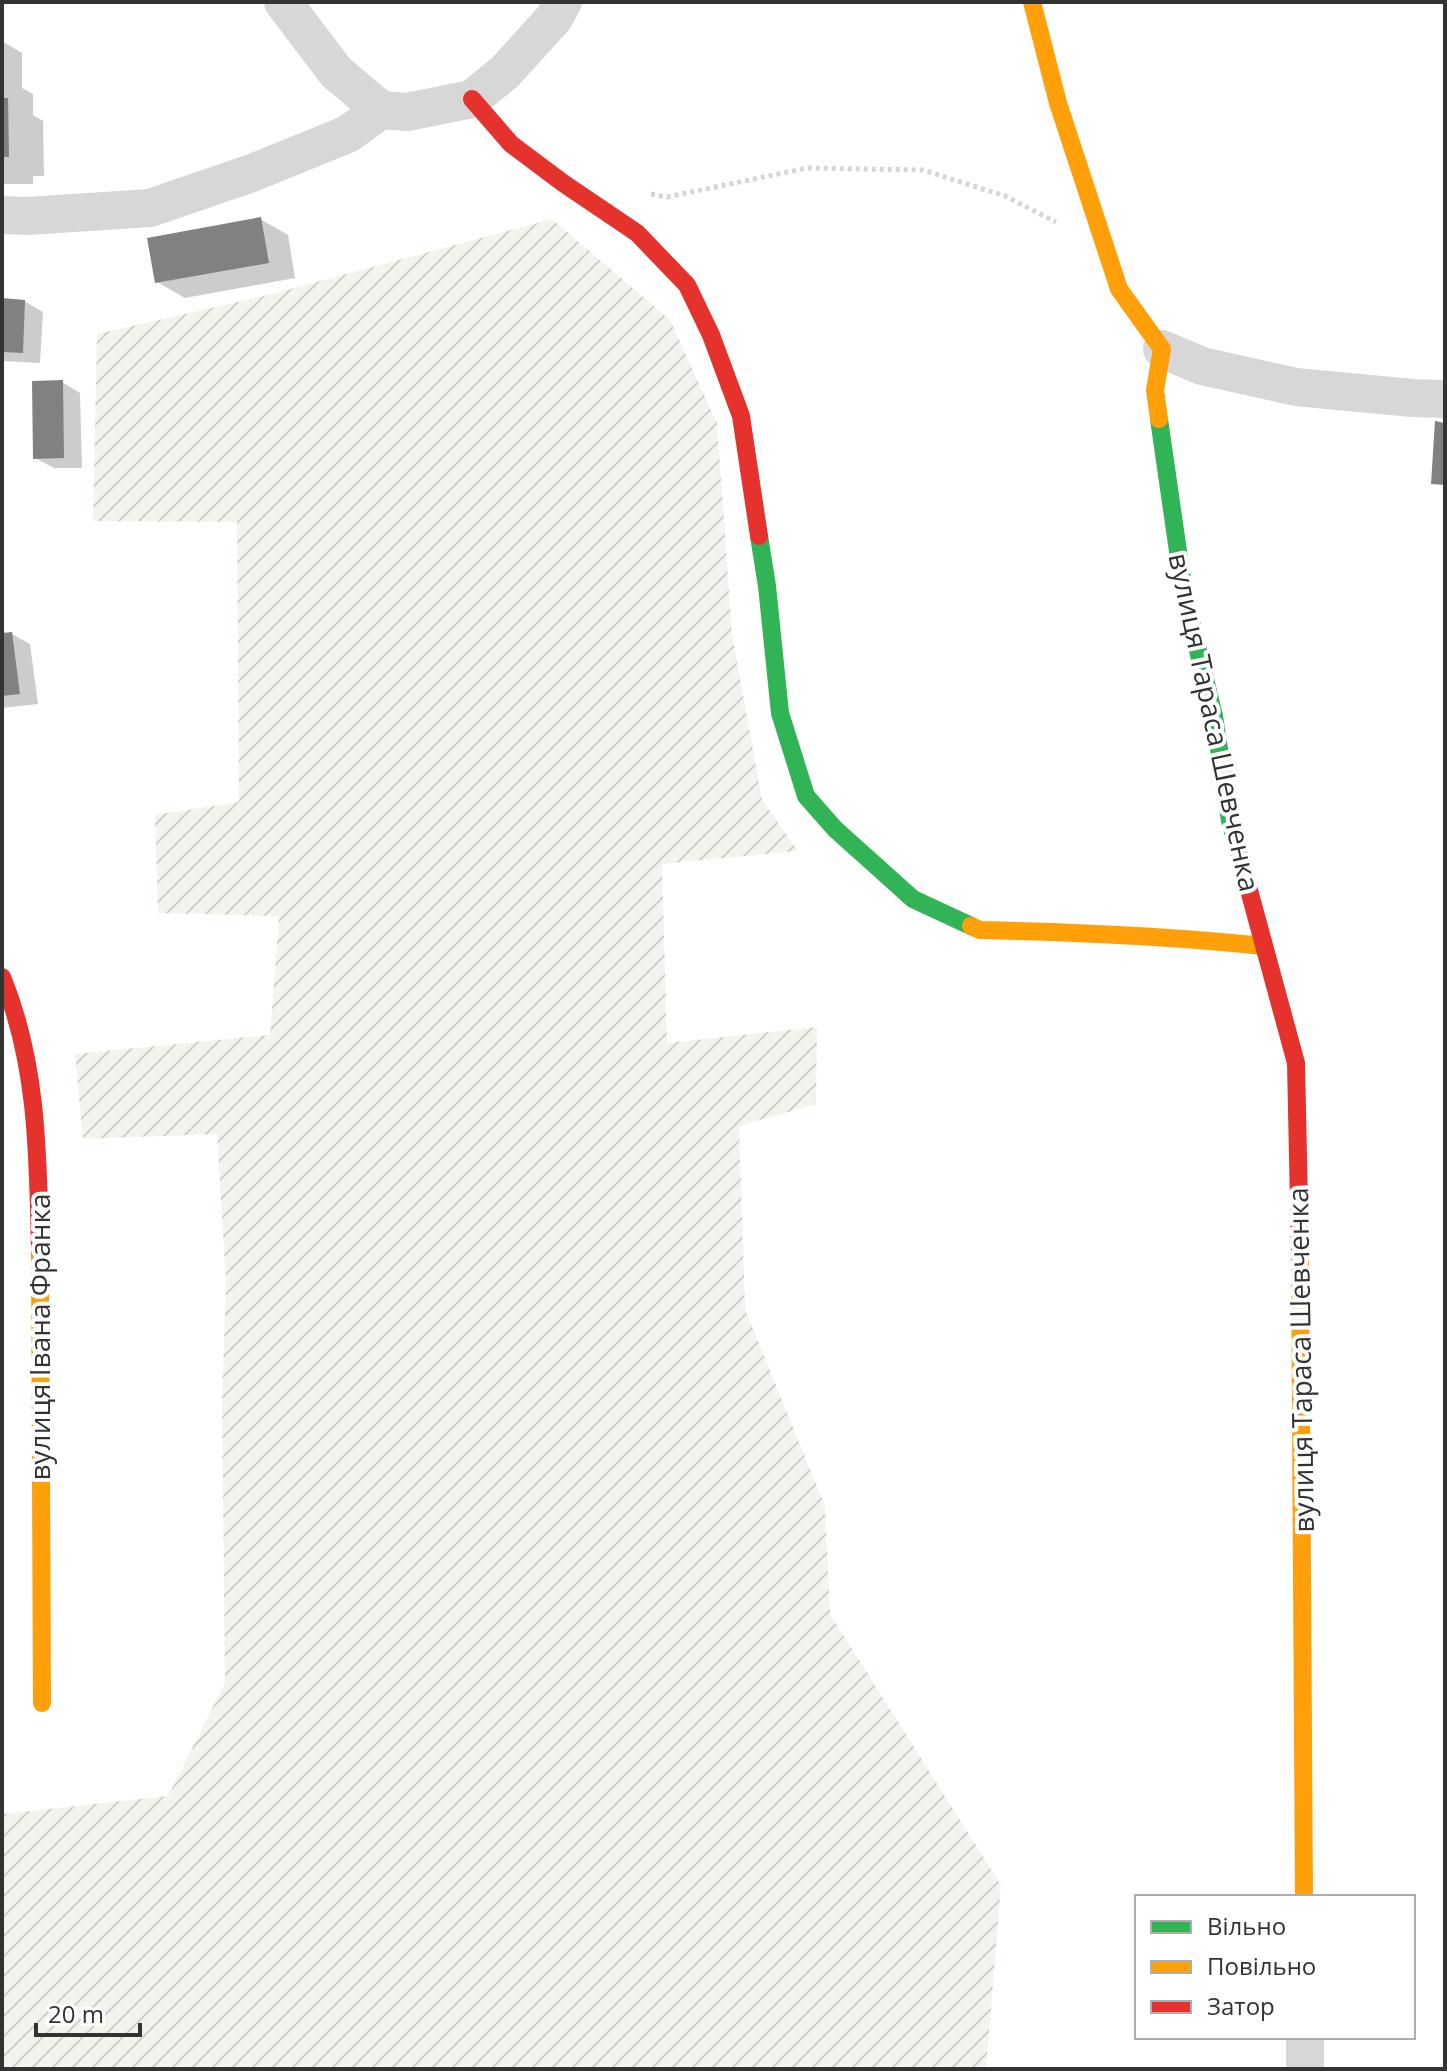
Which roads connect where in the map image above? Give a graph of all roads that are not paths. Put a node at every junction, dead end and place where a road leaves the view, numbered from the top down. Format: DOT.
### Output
graph roads {
  1 [pos="283,2"];
  2 [pos="563,2"];
  3 [pos="1032,2"];
  4 [pos="472,99"];
  5 [pos="381,110"];
  6 [pos="2,215"];
  7 [pos="1162,349"];
  8 [pos="1445,399"];
  9 [pos="1264,946"];
  10 [pos="2,977"];
  11 [pos="42,1703"];
  12 [pos="1304,1895"];
  13 [pos="1305,2039"];
  14 [pos="1305,2069"];
  1 -- 5 [label="street"];
  2 -- 4 [label="street"];
  3 -- 7 [label="street"];
  4 -- 5 [label="street"];
  4 -- 9 [label="street"];
  5 -- 6 [label="street"];
  7 -- 8 [label="street"];
  7 -- 9 [label="street, вулиця Тараса Шевченка"];
  9 -- 12 [label="street, вулиця Тараса Шевченка"];
  10 -- 11 [label="street, вулиця Івана Франка"];
  13 -- 14 [label="street"];
}
